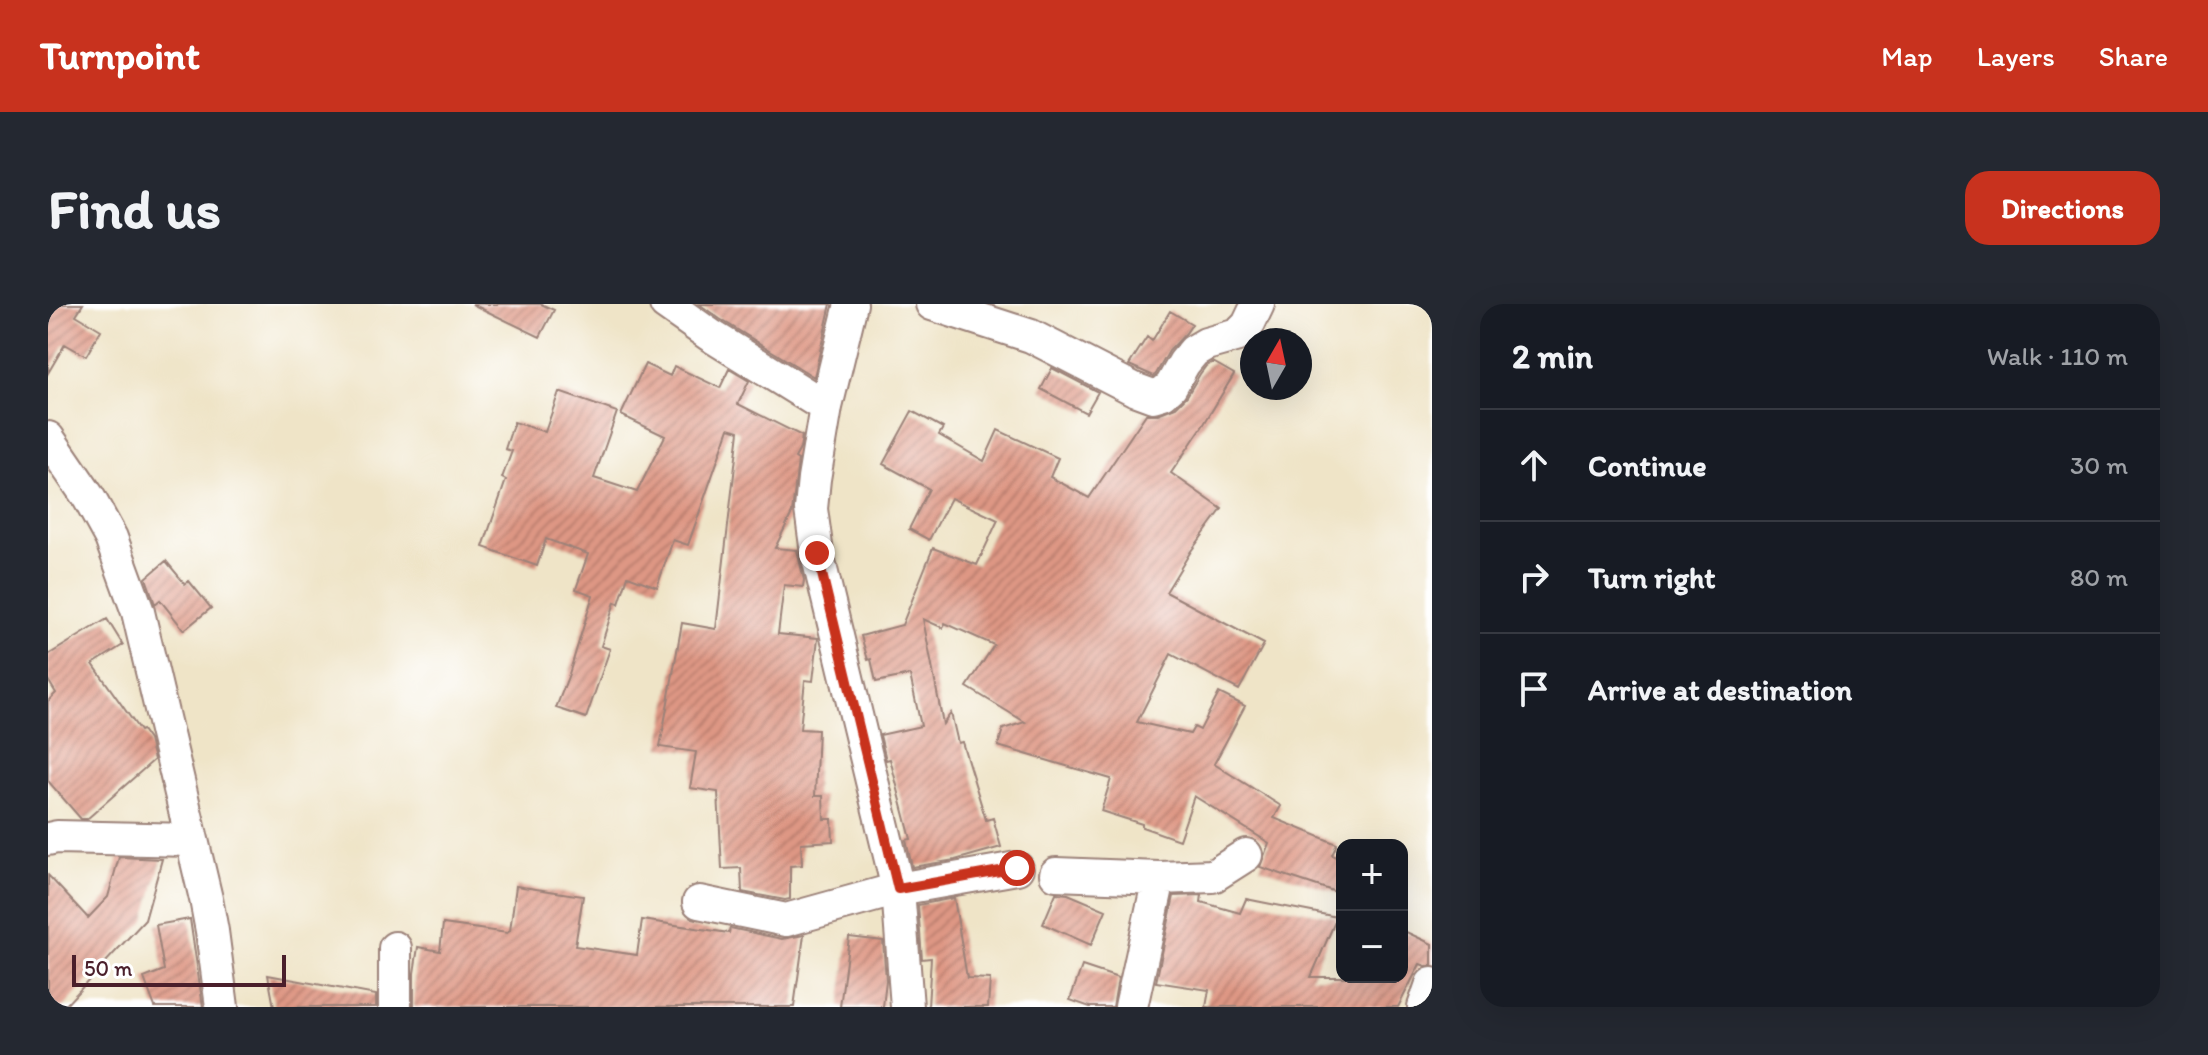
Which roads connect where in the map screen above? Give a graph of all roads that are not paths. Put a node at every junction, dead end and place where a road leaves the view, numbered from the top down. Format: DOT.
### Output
graph roads {
  1 [pos="666,304"];
  2 [pos="851,304"];
  3 [pos="932,304"];
  4 [pos="1258,304"];
  5 [pos="826,407"];
  6 [pos="48,438"];
  7 [pos="51,835"];
  8 [pos="191,840"];
  9 [pos="1246,855"];
  10 [pos="1017,868"];
  11 [pos="1056,874"];
  12 [pos="1159,878"];
  13 [pos="898,889"];
  14 [pos="699,902"];
  15 [pos="395,948"];
  16 [pos="1432,984"];
  17 [pos="222,1007"];
  18 [pos="395,1007"];
  19 [pos="907,1007"];
  20 [pos="1131,1007"];
  21 [pos="1424,1007"];
  1 -- 5 [label="street"];
  2 -- 5 [label="street"];
  3 -- 4 [label="street"];
  5 -- 13 [label="street"];
  6 -- 8 [label="street"];
  7 -- 8 [label="street"];
  8 -- 17 [label="street"];
  9 -- 12 [label="street"];
  10 -- 13 [label="street"];
  11 -- 12 [label="street"];
  12 -- 20 [label="street"];
  13 -- 14 [label="street"];
  13 -- 19 [label="street"];
  15 -- 18 [label="street"];
  16 -- 21 [label="street"];
}
